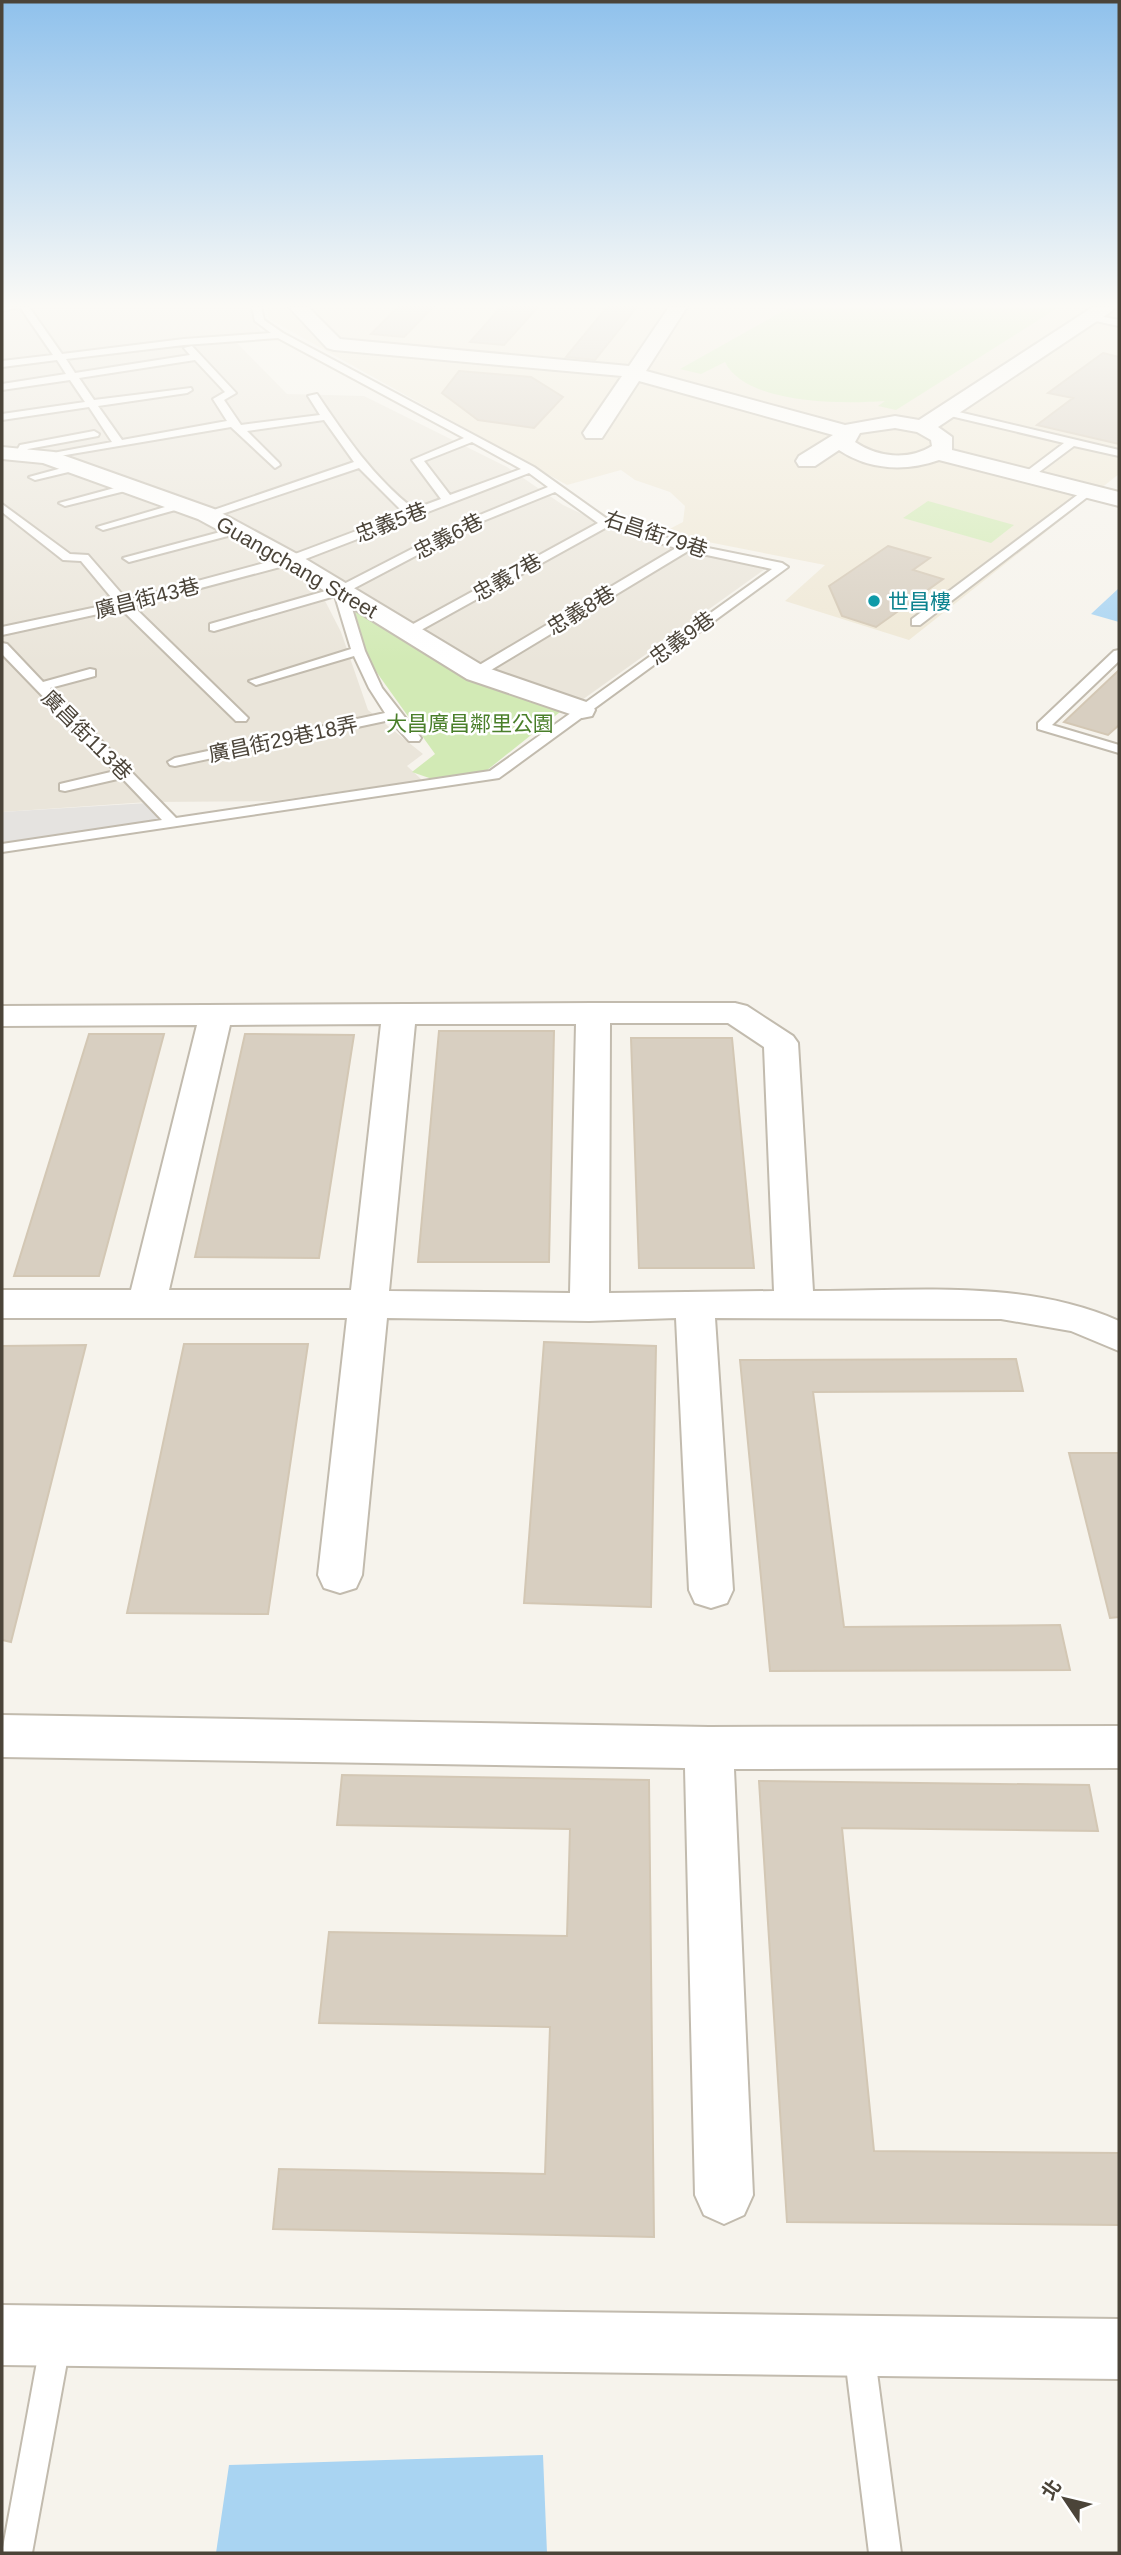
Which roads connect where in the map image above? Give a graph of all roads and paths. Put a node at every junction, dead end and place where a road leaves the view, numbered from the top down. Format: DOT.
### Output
graph roads {
  1 [pos="107,426"];
  2 [pos="234,426"];
  3 [pos="236,426"];
  4 [pos="334,426"];
  5 [pos="451,426"];
  6 [pos="599,426"];
  7 [pos="813,426"];
  8 [pos="862,426"];
  9 [pos="916,426"];
  10 [pos="1006,426"];
  11 [pos="923,427"];
  12 [pos="594,433"];
  13 [pos="94,434"];
  14 [pos="845,435"];
  15 [pos="473,438"];
  16 [pos="1072,442"];
  17 [pos="119,444"];
  18 [pos="937,453"];
  19 [pos="1119,453"];
  20 [pos="11,454"];
  21 [pos="807,461"];
  22 [pos="363,463"];
  23 [pos="275,465"];
  24 [pos="41,467"];
  25 [pos="530,469"];
  26 [pos="1027,476"];
  27 [pos="133,486"];
  28 [pos="558,486"];
  29 [pos="1088,492"];
  30 [pos="1119,499"];
  31 [pos="448,500"];
  32 [pos="65,503"];
  33 [pos="182,505"];
  34 [pos="2,507"];
  35 [pos="413,514"];
  36 [pos="209,515"];
  37 [pos="606,523"];
  38 [pos="103,527"];
  39 [pos="239,530"];
  40 [pos="686,547"];
  41 [pos="129,558"];
  42 [pos="291,559"];
  43 [pos="782,567"];
  44 [pos="340,591"];
  45 [pos="124,605"];
  46 [pos="916,622"];
  47 [pos="214,627"];
  48 [pos="2,631"];
  49 [pos="408,632"];
  50 [pos="2,647"];
  51 [pos="357,651"];
  52 [pos="1119,654"];
  53 [pos="90,673"];
  54 [pos="476,673"];
  55 [pos="256,681"];
  56 [pos="40,687"];
  57 [pos="582,710"];
  58 [pos="391,716"];
  59 [pos="241,718"];
  60 [pos="414,738"];
  61 [pos="1119,749"];
  62 [pos="176,762"];
  63 [pos="126,773"];
  64 [pos="65,787"];
  65 [pos="173,823"];
  66 [pos="2,848"];
  67 [pos="593,1013"];
  68 [pos="399,1014"];
  69 [pos="216,1015"];
  70 [pos="2,1016"];
  71 [pos="148,1303"];
  72 [pos="2,1304"];
  73 [pos="368,1304"];
  74 [pos="695,1304"];
  75 [pos="794,1305"];
  76 [pos="589,1307"];
  77 [pos="1119,1336"];
  78 [pos="340,1574"];
  79 [pos="711,1590"];
  80 [pos="2,1736"];
  81 [pos="1119,1747"];
  82 [pos="709,1748"];
  83 [pos="724,2195"];
  84 [pos="29,2336"];
  85 [pos="858,2346"];
  86 [pos="1119,2348"];
  87 [pos="16,2553"];
  88 [pos="885,2553"];
  1 -- 17 [label="lane"];
  2 -- 17 [label="lane"];
  3 -- 23 [label="lane"];
  4 -- 22 [label="lane"];
  5 -- 15 [label="lane, 右昌街79巷"];
  6 -- 12 [label="street"];
  7 -- 14 [label="street"];
  8 -- 14 [label="street"];
  9 -- 11 [label="street"];
  10 -- 16 [label="lane"];
  11 -- 18 [label="street"];
  13 -- 20 [label="lane"];
  14 -- 18 [label="street"];
  14 -- 21 [label="street"];
  15 -- 25 [label="lane, 右昌街79巷"];
  15 -- 31 [label="lane"];
  16 -- 19 [label="lane"];
  16 -- 26 [label="lane"];
  17 -- 24 [label="lane"];
  18 -- 26 [label="street"];
  20 -- 24 [label="street, Guangchang Street"];
  22 -- 35 [label="lane"];
  22 -- 36 [label="lane"];
  24 -- 27 [label="street, Guangchang Street"];
  25 -- 28 [label="lane, 右昌街79巷"];
  25 -- 31 [label="lane, 忠義5巷"];
  26 -- 29 [label="street"];
  27 -- 32 [label="lane"];
  27 -- 33 [label="street, Guangchang Street"];
  28 -- 37 [label="lane, 右昌街79巷"];
  28 -- 44 [label="lane, 忠義6巷"];
  29 -- 30 [label="street"];
  29 -- 46 [label="lane"];
  31 -- 35 [label="lane, 忠義5巷"];
  33 -- 36 [label="street, Guangchang Street"];
  33 -- 38 [label="lane"];
  34 -- 45 [label="lane"];
  35 -- 42 [label="lane, 忠義5巷"];
  36 -- 39 [label="street, Guangchang Street"];
  37 -- 40 [label="lane, 右昌街79巷"];
  37 -- 49 [label="lane, 忠義7巷"];
  39 -- 41 [label="lane"];
  39 -- 42 [label="street, Guangchang Street"];
  40 -- 43 [label="lane, 右昌街79巷"];
  40 -- 54 [label="lane, 忠義8巷"];
  42 -- 44 [label="street, Guangchang Street"];
  42 -- 45 [label="lane, 廣昌街43巷"];
  43 -- 57 [label="lane, 忠義9巷"];
  44 -- 47 [label="lane, 忠義6巷"];
  44 -- 49 [label="street, Guangchang Street"];
  44 -- 51 [label="lane"];
  45 -- 48 [label="lane, 廣昌街43巷"];
  45 -- 59 [label="lane"];
  49 -- 54 [label="street, Guangchang Street"];
  50 -- 56 [label="lane, 廣昌街113巷"];
  51 -- 55 [label="lane"];
  51 -- 58 [label="lane"];
  52 -- 61 [label="lane"];
  53 -- 56 [label="lane"];
  54 -- 57 [label="street, Guangchang Street"];
  56 -- 63 [label="lane, 廣昌街113巷"];
  57 -- 65 [label="lane, 忠義9巷"];
  58 -- 60 [label="lane"];
  58 -- 62 [label="lane, 廣昌街29巷18弄"];
  63 -- 64 [label="lane"];
  63 -- 65 [label="lane, 廣昌街113巷"];
  65 -- 66 [label="lane, 忠義9巷"];
  67 -- 68 [label="street"];
  67 -- 75 [label="street"];
  67 -- 76 [label="street"];
  68 -- 69 [label="street"];
  68 -- 73 [label="street"];
  69 -- 70 [label="street"];
  69 -- 71 [label="street"];
  71 -- 72 [label="street"];
  71 -- 73 [label="street"];
  73 -- 76 [label="street"];
  73 -- 78 [label="street"];
  74 -- 75 [label="street"];
  74 -- 76 [label="street"];
  74 -- 79 [label="street"];
  75 -- 77 [label="street"];
  80 -- 82 [label="street"];
  81 -- 82 [label="street"];
  82 -- 83 [label="street"];
  84 -- 85 [label="street"];
  84 -- 87 [label="lane"];
  85 -- 86 [label="street"];
  85 -- 88 [label="lane"];
}
